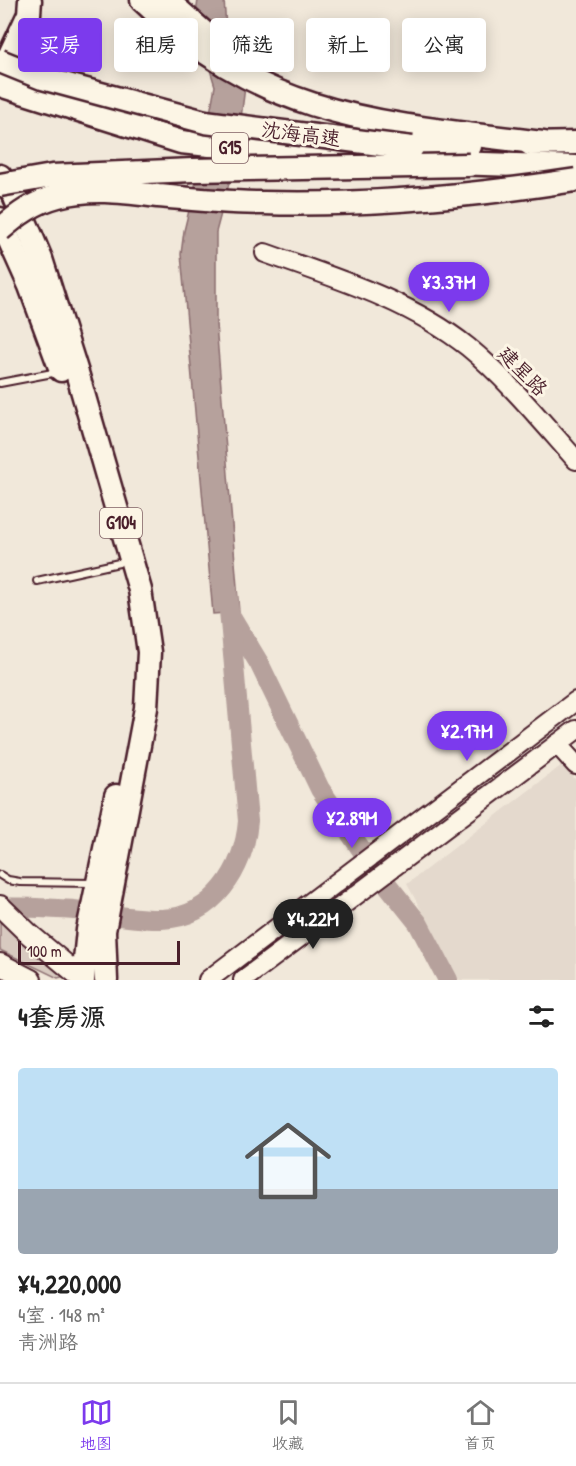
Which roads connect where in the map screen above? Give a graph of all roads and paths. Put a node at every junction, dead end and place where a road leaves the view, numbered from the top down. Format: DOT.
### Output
graph roads {
  1 [pos="30,0"];
  2 [pos="142,0"];
  3 [pos="167,0"];
  4 [pos="0,61"];
  5 [pos="0,76"];
  6 [pos="0,85"];
  7 [pos="334,112"];
  8 [pos="543,143"];
  9 [pos="576,143"];
  10 [pos="469,165"];
  11 [pos="576,167"];
  12 [pos="0,176"];
  13 [pos="576,180"];
  14 [pos="0,185"];
  15 [pos="0,219"];
  16 [pos="0,230"];
  17 [pos="265,253"];
  18 [pos="62,371"];
  19 [pos="0,383"];
  20 [pos="576,460"];
  21 [pos="119,563"];
  22 [pos="37,581"];
  23 [pos="574,708"];
  24 [pos="576,730"];
  25 [pos="557,744"];
  26 [pos="576,765"];
  27 [pos="0,875"];
  28 [pos="105,884"];
  29 [pos="0,906"];
  30 [pos="96,930"];
  31 [pos="0,964"];
  32 [pos="31,980"];
  33 [pos="84,980"];
  34 [pos="106,980"];
  35 [pos="208,980"];
  36 [pos="243,980"];
  1 -- 5 [label="highway"];
  2 -- 7 [label="highway"];
  3 -- 7 [label="highway"];
  4 -- 8 [label="highway, 沈海高速 / G15, bridge"];
  6 -- 10 [label="highway, 沈海高速 / G15, bridge"];
  7 -- 8 [label="highway"];
  8 -- 9 [label="highway, 沈海高速 / G15"];
  10 -- 11 [label="highway, 沈海高速 / G15"];
  10 -- 14 [label="highway, bridge"];
  12 -- 28 [label="highway, G104"];
  13 -- 16 [label="highway, bridge"];
  15 -- 18 [label="highway, G104"];
  17 -- 20 [label="main road, 建星路"];
  18 -- 19 [label="lane"];
  18 -- 21 [label="highway, G104"];
  21 -- 22 [label="lane"];
  21 -- 28 [label="highway, G104"];
  23 -- 35 [label="main road"];
  24 -- 25 [label="main road"];
  25 -- 26 [label="main road"];
  25 -- 36 [label="main road"];
  27 -- 28 [label="lane"];
  28 -- 30 [label="highway, G104"];
  29 -- 33 [label="main road"];
  30 -- 33 [label="highway, G104"];
  30 -- 34 [label="highway, G104"];
  31 -- 32 [label="main road"];
}
